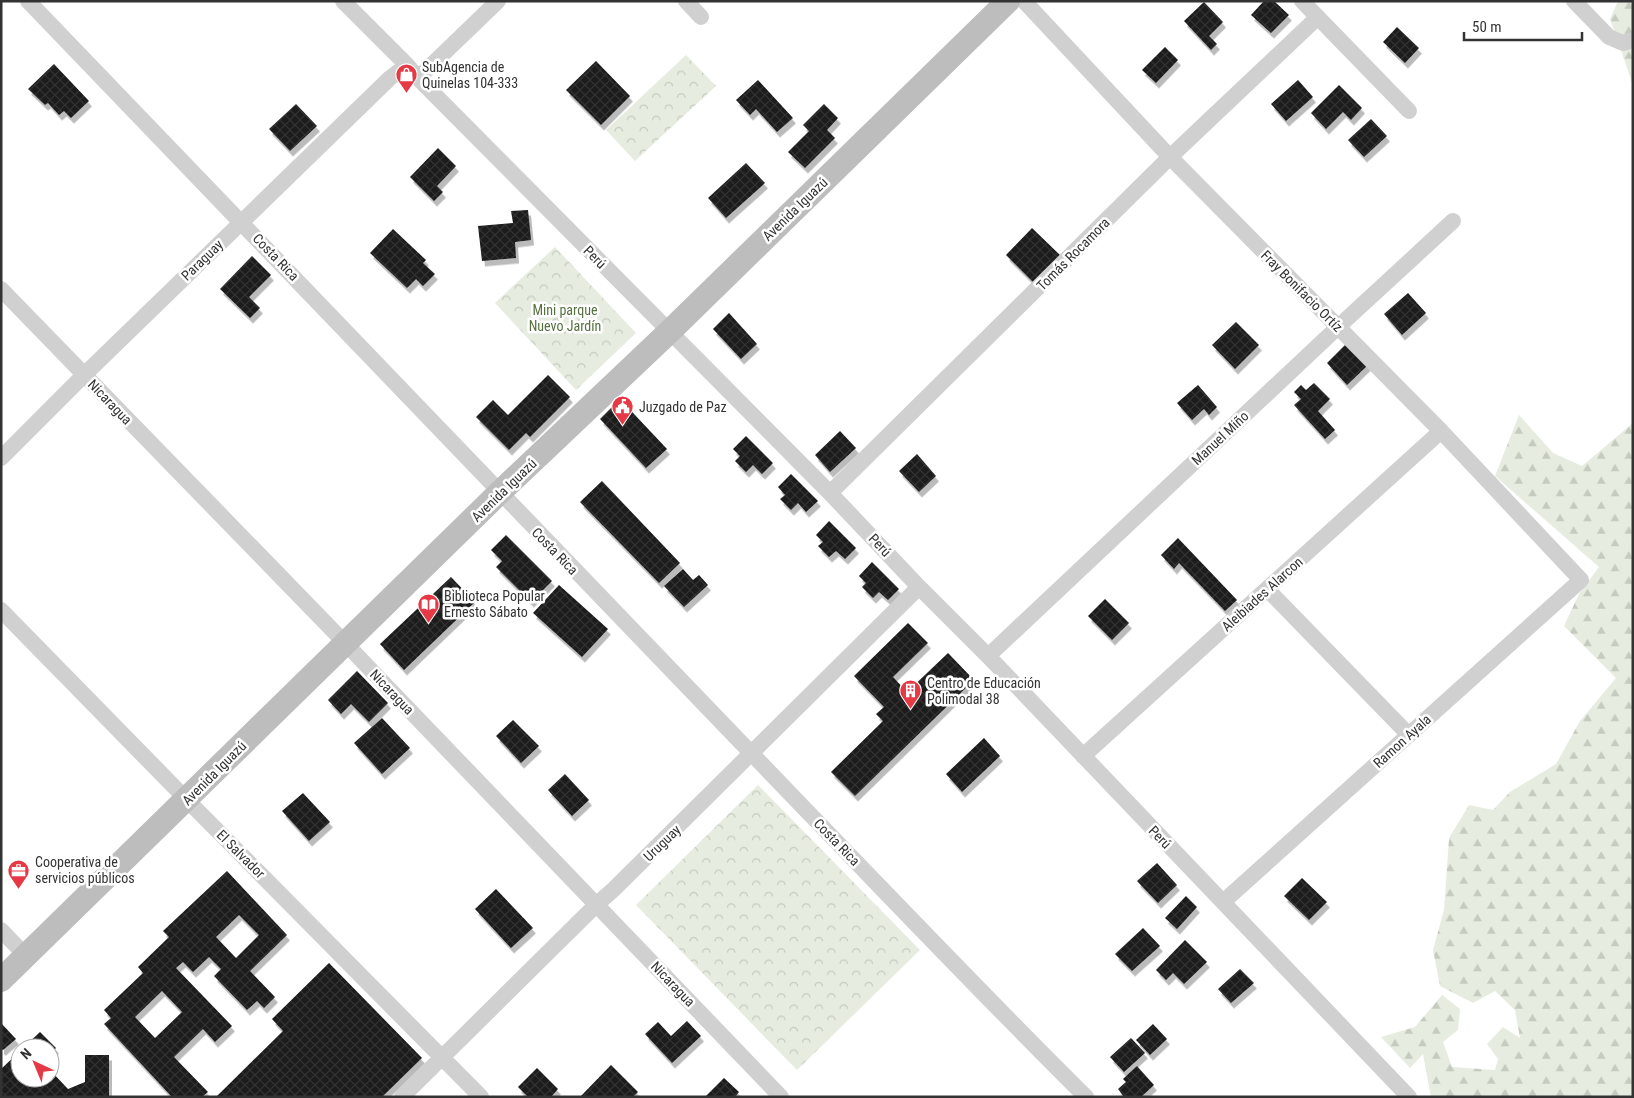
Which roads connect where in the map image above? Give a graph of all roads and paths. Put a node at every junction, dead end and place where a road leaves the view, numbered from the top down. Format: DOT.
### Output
graph roads {
  1 [pos="28,1"];
  2 [pos="343,1"];
  3 [pos="498,1"];
  4 [pos="686,1"];
  5 [pos="1008,1"];
  6 [pos="1024,1"];
  7 [pos="1302,1"];
  8 [pos="1574,1"];
  9 [pos="701,17"];
  10 [pos="1318,17"];
  11 [pos="1633,40"];
  12 [pos="407,65"];
  13 [pos="418,78"];
  14 [pos="1409,111"];
  15 [pos="1170,157"];
  16 [pos="1453,221"];
  17 [pos="242,222"];
  18 [pos="1,289"];
  19 [pos="1338,326"];
  20 [pos="669,332"];
  21 [pos="84,375"];
  22 [pos="1441,431"];
  23 [pos="1,458"];
  24 [pos="499,493"];
  25 [pos="830,493"];
  26 [pos="1581,580"];
  27 [pos="920,588"];
  28 [pos="1268,589"];
  29 [pos="1,610"];
  30 [pos="346,644"];
  31 [pos="988,656"];
  32 [pos="1409,735"];
  33 [pos="752,754"];
  34 [pos="1083,756"];
  35 [pos="187,800"];
  36 [pos="1223,902"];
  37 [pos="596,905"];
  38 [pos="1,930"];
  39 [pos="26,956"];
  40 [pos="1,980"];
  41 [pos="442,1056"];
  42 [pos="402,1097"];
  43 [pos="481,1097"];
  44 [pos="781,1097"];
  45 [pos="1086,1097"];
  46 [pos="1409,1097"];
  1 -- 17 [label="street, Costa Rica"];
  2 -- 12 [label="street, Perú"];
  3 -- 13 [label="street"];
  4 -- 9 [label="street"];
  5 -- 20 [label="main road, Avenida Iguazú"];
  6 -- 15 [label="street, Fray Bonifacio Ortíz"];
  7 -- 10 [label="street"];
  8 -- 11 [label="street"];
  10 -- 14 [label="street"];
  10 -- 15 [label="street, Tomás Rocamora"];
  12 -- 13 [label="street, Perú"];
  12 -- 17 [label="street, Paraguay"];
  13 -- 20 [label="street, Perú"];
  15 -- 19 [label="street, Fray Bonifacio Ortíz"];
  15 -- 25 [label="street, Tomás Rocamora"];
  16 -- 19 [label="street, Manuel Miño"];
  17 -- 21 [label="street, Paraguay"];
  17 -- 24 [label="street, Costa Rica"];
  18 -- 21 [label="street, Nicaragua"];
  19 -- 22 [label="street, Fray Bonifacio Ortíz"];
  19 -- 31 [label="street, Manuel Miño"];
  20 -- 24 [label="main road, Avenida Iguazú"];
  20 -- 25 [label="street, Perú"];
  21 -- 23 [label="street, Paraguay"];
  21 -- 30 [label="street, Nicaragua"];
  22 -- 26 [label="street, Fray Bonifacio Ortíz"];
  22 -- 28 [label="street, Aleibiades Alarcon"];
  24 -- 30 [label="main road, Avenida Iguazú"];
  24 -- 33 [label="street, Costa Rica"];
  25 -- 27 [label="street, Perú"];
  26 -- 32 [label="street, Ramon Ayala"];
  27 -- 31 [label="street, Perú"];
  27 -- 33 [label="street, Uruguay"];
  28 -- 32 [label="street"];
  28 -- 34 [label="street, Aleibiades Alarcon"];
  29 -- 35 [label="street, El Salvador"];
  30 -- 35 [label="main road, Avenida Iguazú"];
  30 -- 37 [label="street, Nicaragua"];
  31 -- 34 [label="street, Perú"];
  32 -- 36 [label="street, Ramon Ayala"];
  33 -- 37 [label="street, Uruguay"];
  33 -- 45 [label="street, Costa Rica"];
  34 -- 36 [label="street, Perú"];
  35 -- 39 [label="main road, Avenida Iguazú"];
  35 -- 41 [label="street, El Salvador"];
  36 -- 46 [label="street, Perú"];
  37 -- 41 [label="street, Uruguay"];
  37 -- 44 [label="street, Nicaragua"];
  38 -- 39 [label="street"];
  39 -- 40 [label="main road, Avenida Iguazú"];
  41 -- 42 [label="street, Uruguay"];
  41 -- 43 [label="street, El Salvador"];
}
